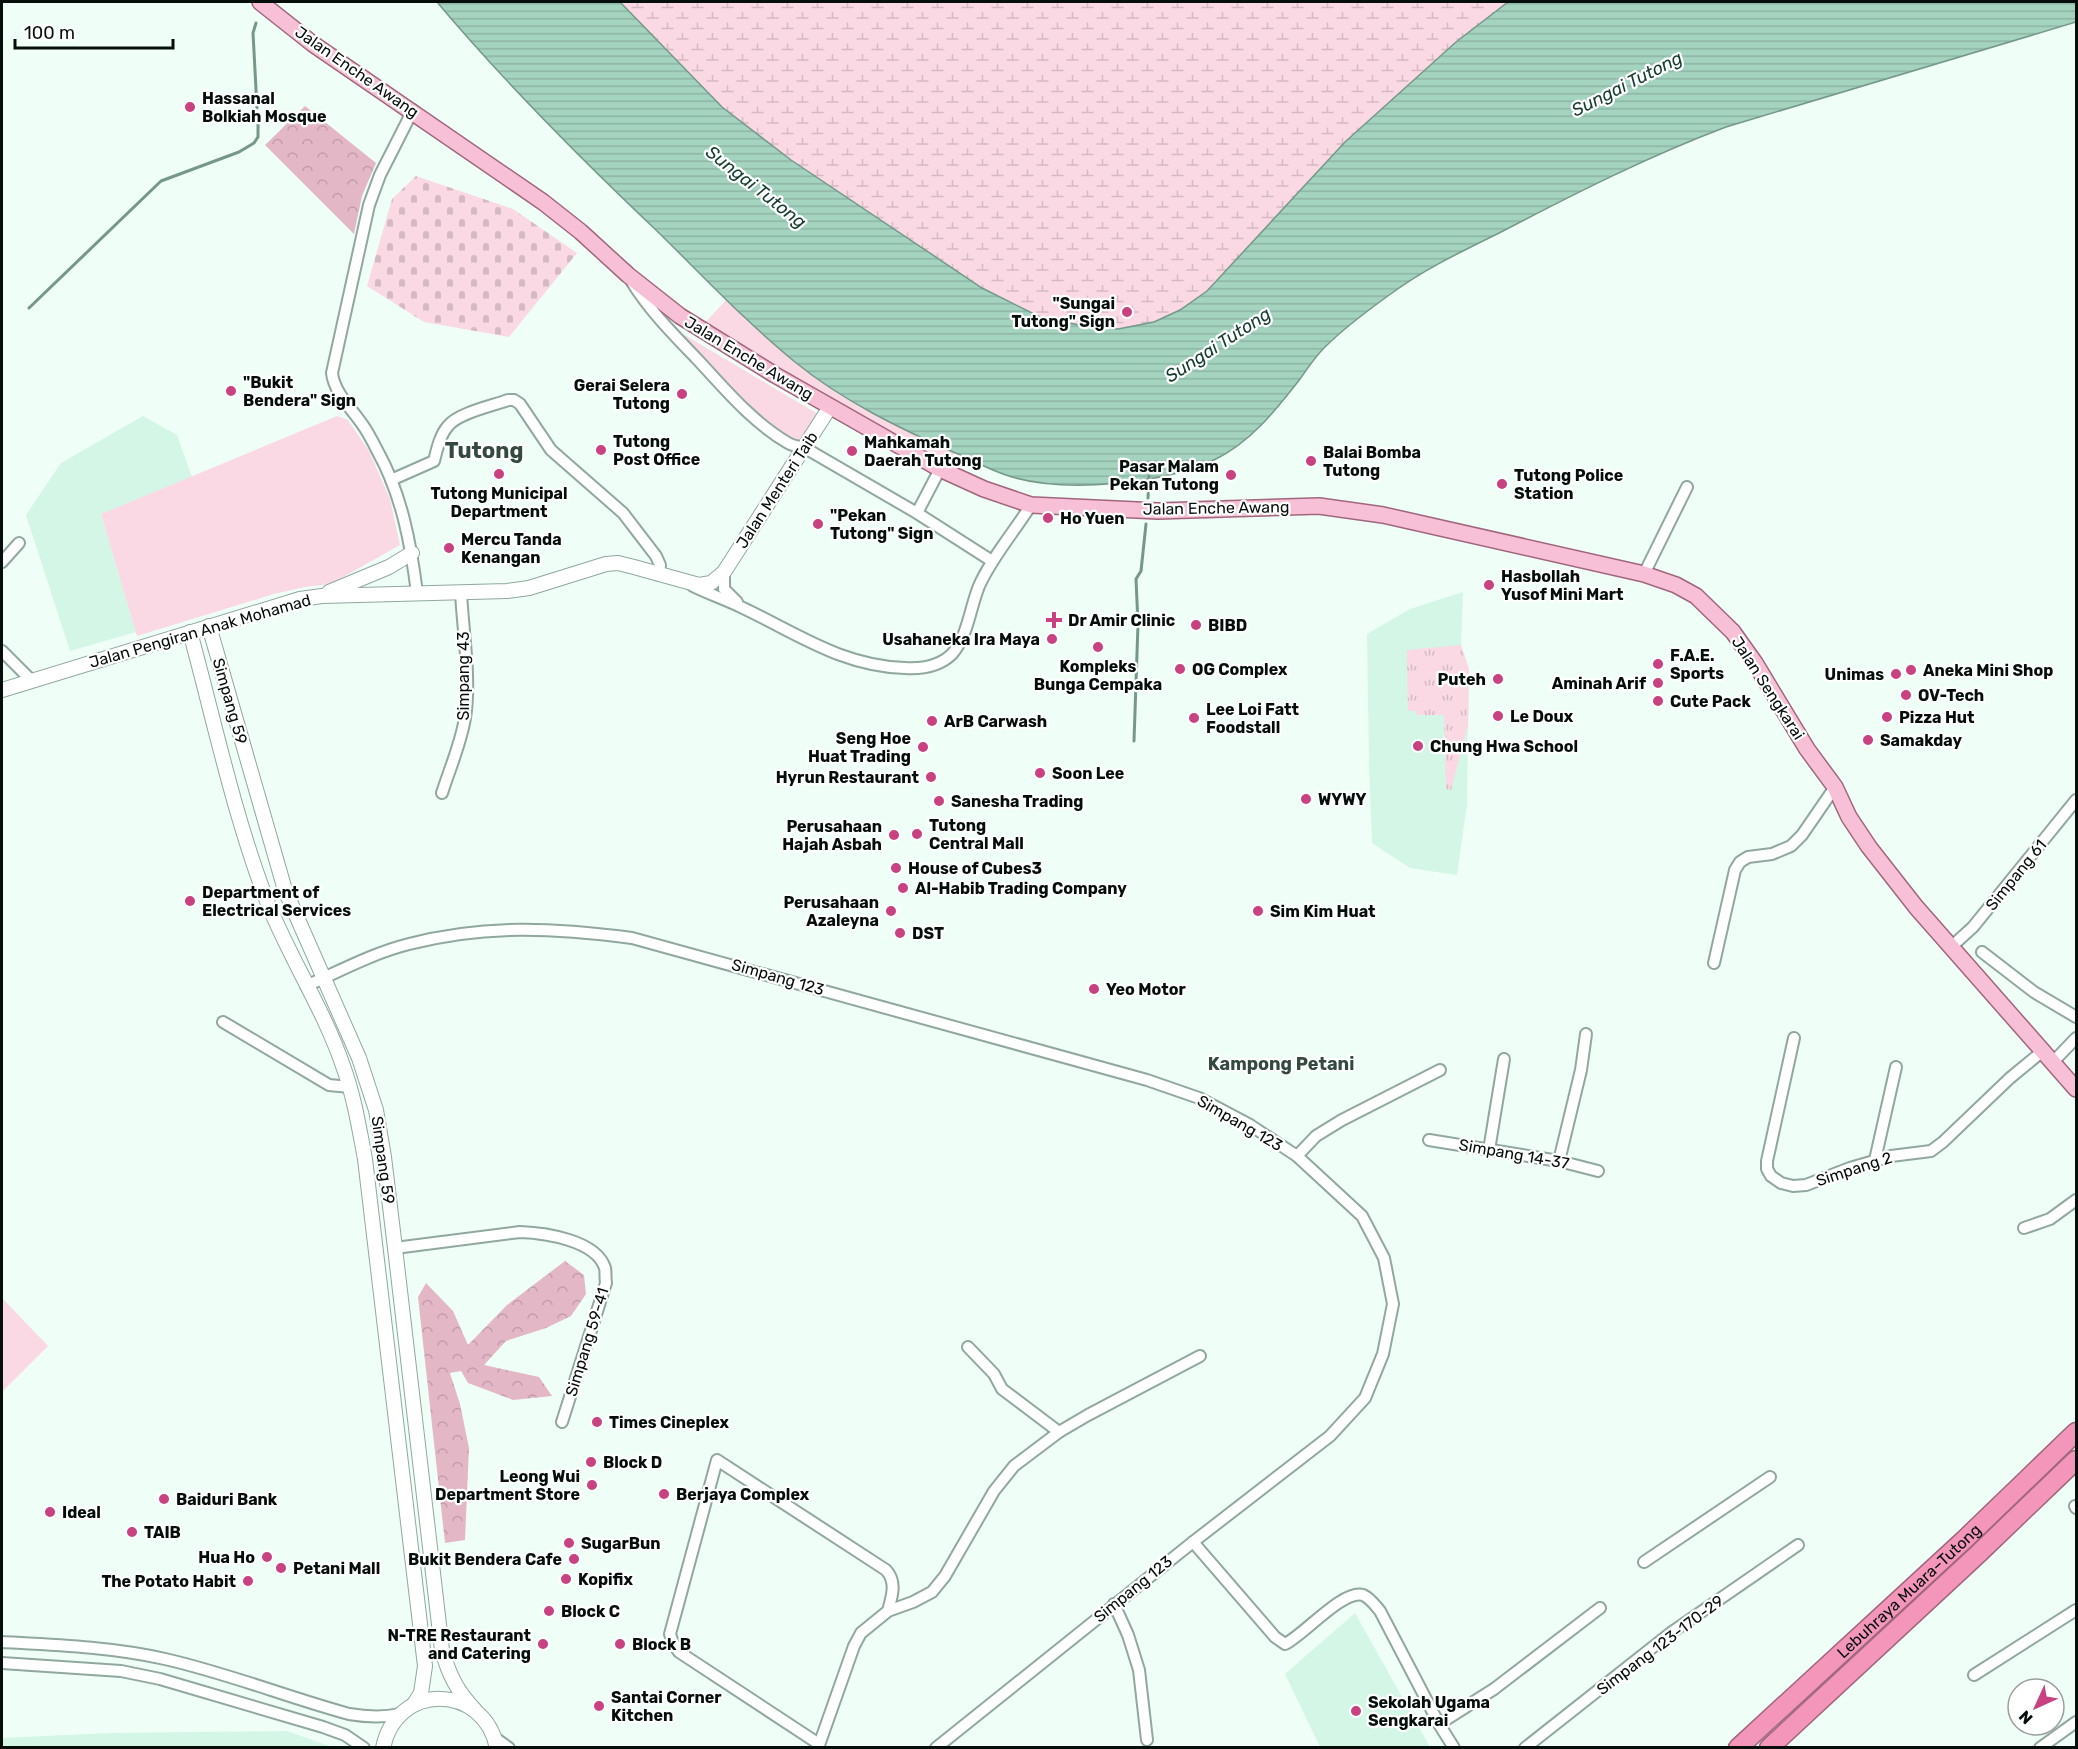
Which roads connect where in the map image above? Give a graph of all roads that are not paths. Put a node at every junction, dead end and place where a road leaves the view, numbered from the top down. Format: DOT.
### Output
graph roads {
  1 [pos="260,2"];
  2 [pos="413,111"];
  3 [pos="628,275"];
  4 [pos="830,407"];
  5 [pos="806,448"];
  6 [pos="939,469"];
  7 [pos="391,480"];
  8 [pos="1687,487"];
  9 [pos="1031,506"];
  10 [pos="1319,506"];
  11 [pos="917,513"];
  12 [pos="19,543"];
  13 [pos="412,552"];
  14 [pos="992,561"];
  15 [pos="2,562"];
  16 [pos="724,572"];
  17 [pos="1644,574"];
  18 [pos="659,575"];
  19 [pos="683,582"];
  20 [pos="417,593"];
  21 [pos="461,593"];
  22 [pos="322,596"];
  23 [pos="744,608"];
  24 [pos="209,626"];
  25 [pos="190,632"];
  26 [pos="2,651"];
  27 [pos="32,681"];
  28 [pos="2,690"];
  29 [pos="1835,787"];
  30 [pos="442,793"];
  31 [pos="2076,800"];
  32 [pos="1952,947"];
  33 [pos="1982,952"];
  34 [pos="1714,963"];
  35 [pos="324,978"];
  36 [pos="306,986"];
  37 [pos="2076,1017"];
  38 [pos="223,1022"];
  39 [pos="1586,1034"];
  40 [pos="1794,1038"];
  41 [pos="2076,1038"];
  42 [pos="2048,1056"];
  43 [pos="1504,1059"];
  44 [pos="1896,1067"];
  45 [pos="1440,1070"];
  46 [pos="350,1087"];
  47 [pos="2076,1089"];
  48 [pos="1429,1140"];
  49 [pos="1489,1150"];
  50 [pos="1296,1156"];
  51 [pos="1875,1160"];
  52 [pos="1559,1161"];
  53 [pos="1598,1171"];
  54 [pos="2076,1200"];
  55 [pos="2024,1228"];
  56 [pos="395,1248"];
  57 [pos="968,1347"];
  58 [pos="1200,1356"];
  59 [pos="562,1422"];
  60 [pos="1059,1432"];
  61 [pos="2076,1432"];
  62 [pos="2076,1460"];
  63 [pos="1770,1477"];
  64 [pos="1193,1542"];
  65 [pos="1798,1545"];
  66 [pos="1644,1562"];
  67 [pos="1114,1604"];
  68 [pos="1600,1608"];
  69 [pos="2076,1610"];
  70 [pos="888,1611"];
  71 [pos="2,1642"];
  72 [pos="78,1646"];
  73 [pos="2,1663"];
  74 [pos="76,1667"];
  75 [pos="1974,1675"];
  76 [pos="414,1704"];
  77 [pos="475,1710"];
  78 [pos="400,1714"];
  79 [pos="2076,1722"];
  80 [pos="1439,1724"];
  81 [pos="1147,1740"];
  82 [pos="496,1743"];
  83 [pos="818,1746"];
  84 [pos="364,1748"];
  85 [pos="383,1748"];
  86 [pos="509,1748"];
  87 [pos="936,1748"];
  88 [pos="1454,1748"];
  89 [pos="1525,1748"];
  90 [pos="1738,1748"];
  91 [pos="1769,1748"];
  92 [pos="2040,1748"];
  1 -- 2 [label="main road, Jalan Enche Awang"];
  2 -- 3 [label="main road, Jalan Enche Awang"];
  2 -- 7 [label="street"];
  3 -- 4 [label="main road, Jalan Enche Awang"];
  3 -- 5 [label="street"];
  4 -- 5 [label="street, Jalan Menteri Taib"];
  4 -- 6 [label="main road, Jalan Enche Awang"];
  5 -- 11 [label="street"];
  5 -- 16 [label="street, Jalan Menteri Taib"];
  6 -- 9 [label="main road, Jalan Enche Awang"];
  6 -- 11 [label="street"];
  7 -- 13 [label="street"];
  7 -- 18 [label="street"];
  8 -- 17 [label="street"];
  9 -- 10 [label="main road, Jalan Enche Awang"];
  9 -- 14 [label="street"];
  10 -- 17 [label="main road, Jalan Sengkarai"];
  11 -- 14 [label="street"];
  12 -- 15 [label="street"];
  13 -- 20 [label="street"];
  13 -- 22 [label="street"];
  14 -- 23 [label="street"];
  16 -- 19 [label="street, Jalan Pengiran Anak Mohamad"];
  16 -- 23 [label="street"];
  17 -- 29 [label="main road, Jalan Sengkarai"];
  18 -- 19 [label="street, Jalan Pengiran Anak Mohamad"];
  18 -- 21 [label="street, Jalan Pengiran Anak Mohamad"];
  19 -- 23 [label="street"];
  20 -- 21 [label="street, Jalan Pengiran Anak Mohamad"];
  20 -- 22 [label="street, Jalan Pengiran Anak Mohamad"];
  21 -- 30 [label="street, Simpang 43"];
  22 -- 24 [label="street, Jalan Pengiran Anak Mohamad"];
  24 -- 25 [label="street, Jalan Pengiran Anak Mohamad"];
  24 -- 35 [label="street, Simpang 59"];
  25 -- 27 [label="street, Jalan Pengiran Anak Mohamad"];
  25 -- 36 [label="street, Simpang 59"];
  26 -- 27 [label="street"];
  27 -- 28 [label="street, Jalan Pengiran Anak Mohamad"];
  29 -- 32 [label="main road, Jalan Sengkarai"];
  29 -- 34 [label="street"];
  31 -- 32 [label="street, Simpang 61"];
  32 -- 42 [label="main road, Jalan Sengkarai"];
  33 -- 37 [label="street"];
  35 -- 36 [label="street, Simpang 123"];
  35 -- 50 [label="street, Simpang 123"];
  35 -- 56 [label="street, Simpang 59"];
  36 -- 46 [label="street, Simpang 59"];
  38 -- 46 [label="street"];
  39 -- 52 [label="street"];
  40 -- 51 [label="street, Simpang 2"];
  41 -- 42 [label="street, Simpang 2"];
  42 -- 47 [label="main road, Jalan Sengkarai"];
  42 -- 51 [label="street, Simpang 2"];
  43 -- 49 [label="street"];
  44 -- 51 [label="street"];
  45 -- 50 [label="street"];
  46 -- 76 [label="street, Simpang 59"];
  48 -- 49 [label="street, Simpang 14-37"];
  49 -- 52 [label="street, Simpang 14-37"];
  50 -- 64 [label="street, Simpang 123"];
  52 -- 53 [label="street, Simpang 14-37"];
  54 -- 55 [label="street"];
  56 -- 59 [label="street, Simpang 59-41"];
  56 -- 77 [label="street, Simpang 59"];
  57 -- 60 [label="street"];
  58 -- 60 [label="street"];
  60 -- 70 [label="street"];
  61 -- 90 [label="highway, Lebuhraya Muara–Tutong"];
  62 -- 91 [label="highway, Lebuhraya Muara–Tutong"];
  63 -- 66 [label="street"];
  64 -- 67 [label="street, Simpang 123"];
  64 -- 80 [label="street"];
  65 -- 89 [label="street, Simpang 123-170-29"];
  67 -- 81 [label="street"];
  67 -- 87 [label="street, Simpang 123"];
  68 -- 80 [label="street"];
  69 -- 75 [label="street"];
  70 -- 83 [label="street"];
  70 -- 83 [label="street"];
  71 -- 72 [label="street"];
  72 -- 74 [label="street"];
  72 -- 78 [label="street"];
  73 -- 74 [label="street"];
  74 -- 84 [label="street"];
  76 -- 77 [label="street"];
  76 -- 78 [label="street"];
  77 -- 82 [label="street, Simpang 59"];
  78 -- 85 [label="street"];
  79 -- 92 [label="street"];
  80 -- 88 [label="street"];
  82 -- 86 [label="street"];
}
